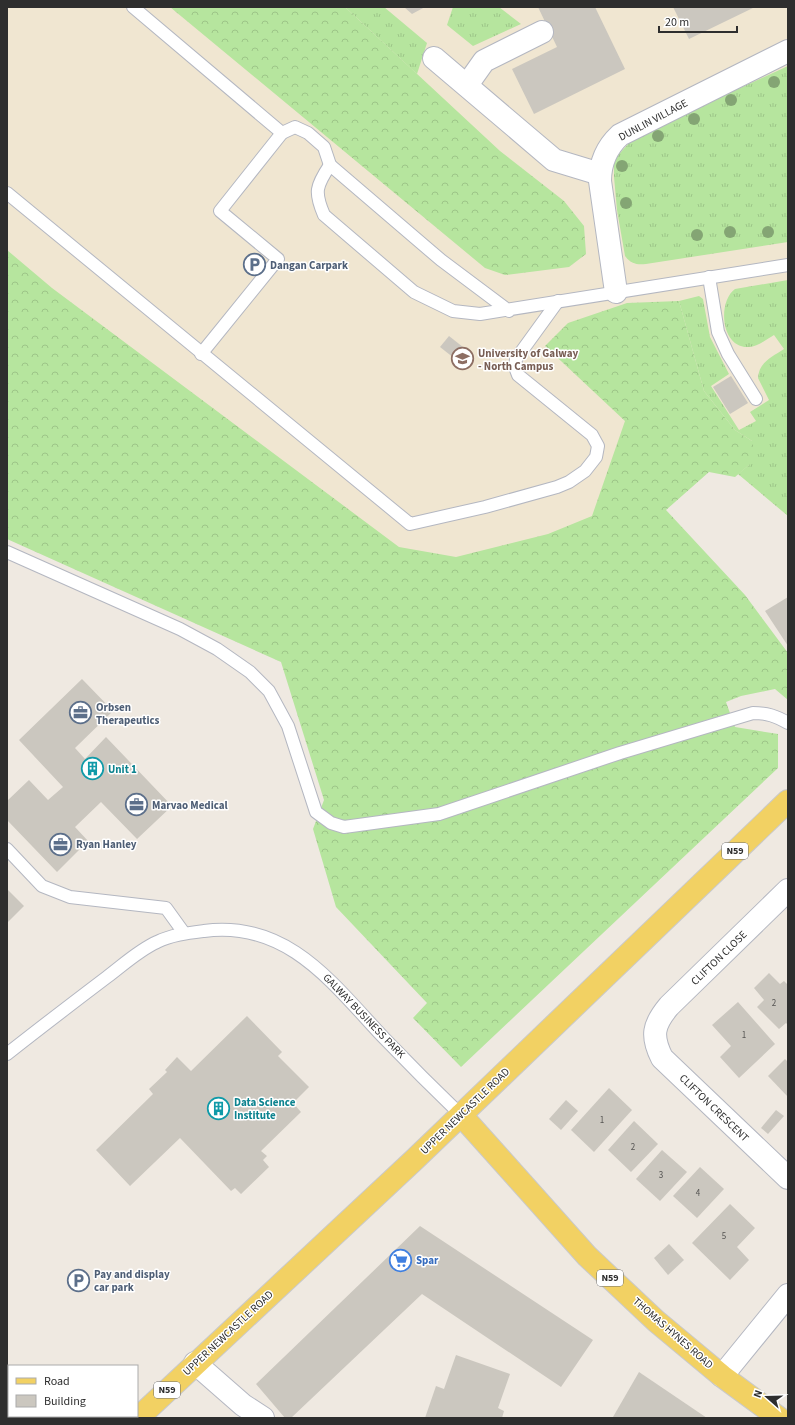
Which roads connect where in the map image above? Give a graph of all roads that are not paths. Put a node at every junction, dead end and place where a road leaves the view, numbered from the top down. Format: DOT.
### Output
graph roads {
  1 [pos="133,7"];
  2 [pos="542,32"];
  3 [pos="788,52"];
  4 [pos="434,58"];
  5 [pos="467,85"];
  6 [pos="282,133"];
  7 [pos="330,165"];
  8 [pos="600,174"];
  9 [pos="7,193"];
  10 [pos="788,265"];
  11 [pos="709,277"];
  12 [pos="616,292"];
  13 [pos="558,301"];
  14 [pos="509,311"];
  15 [pos="201,354"];
  16 [pos="756,399"];
  17 [pos="7,552"];
  18 [pos="788,723"];
  19 [pos="788,801"];
  20 [pos="7,849"];
  21 [pos="788,890"];
  22 [pos="184,933"];
  23 [pos="655,1030"];
  24 [pos="7,1054"];
  25 [pos="460,1115"];
  26 [pos="788,1178"];
  27 [pos="788,1295"];
  28 [pos="195,1363"];
  29 [pos="722,1376"];
  30 [pos="138,1418"];
  31 [pos="263,1418"];
  32 [pos="780,1418"];
  1 -- 6 [label="lane"];
  2 -- 5 [label="street"];
  3 -- 8 [label="street, DUNLIN VILLAGE"];
  4 -- 5 [label="street"];
  5 -- 8 [label="street"];
  6 -- 7 [label="lane"];
  6 -- 15 [label="lane"];
  7 -- 14 [label="lane"];
  7 -- 14 [label="lane"];
  8 -- 12 [label="street, DUNLIN VILLAGE"];
  9 -- 15 [label="lane"];
  10 -- 11 [label="lane"];
  11 -- 12 [label="lane"];
  11 -- 16 [label="lane"];
  12 -- 13 [label="lane"];
  13 -- 14 [label="lane"];
  13 -- 15 [label="lane"];
  17 -- 18 [label="lane"];
  19 -- 25 [label="main road, UPPER NEWCASTLE ROAD / N59"];
  20 -- 22 [label="lane"];
  21 -- 23 [label="street, CLIFTON CLOSE"];
  22 -- 24 [label="lane, GALWAY BUSINESS PARK"];
  22 -- 25 [label="lane, GALWAY BUSINESS PARK"];
  23 -- 26 [label="street, CLIFTON CRESCENT"];
  25 -- 28 [label="main road, UPPER NEWCASTLE ROAD / N59"];
  25 -- 29 [label="main road, THOMAS HYNES ROAD / N59"];
  27 -- 29 [label="street"];
  28 -- 30 [label="main road, UPPER NEWCASTLE ROAD / N59"];
  28 -- 31 [label="street"];
  29 -- 32 [label="main road, THOMAS HYNES ROAD / N59"];
}
